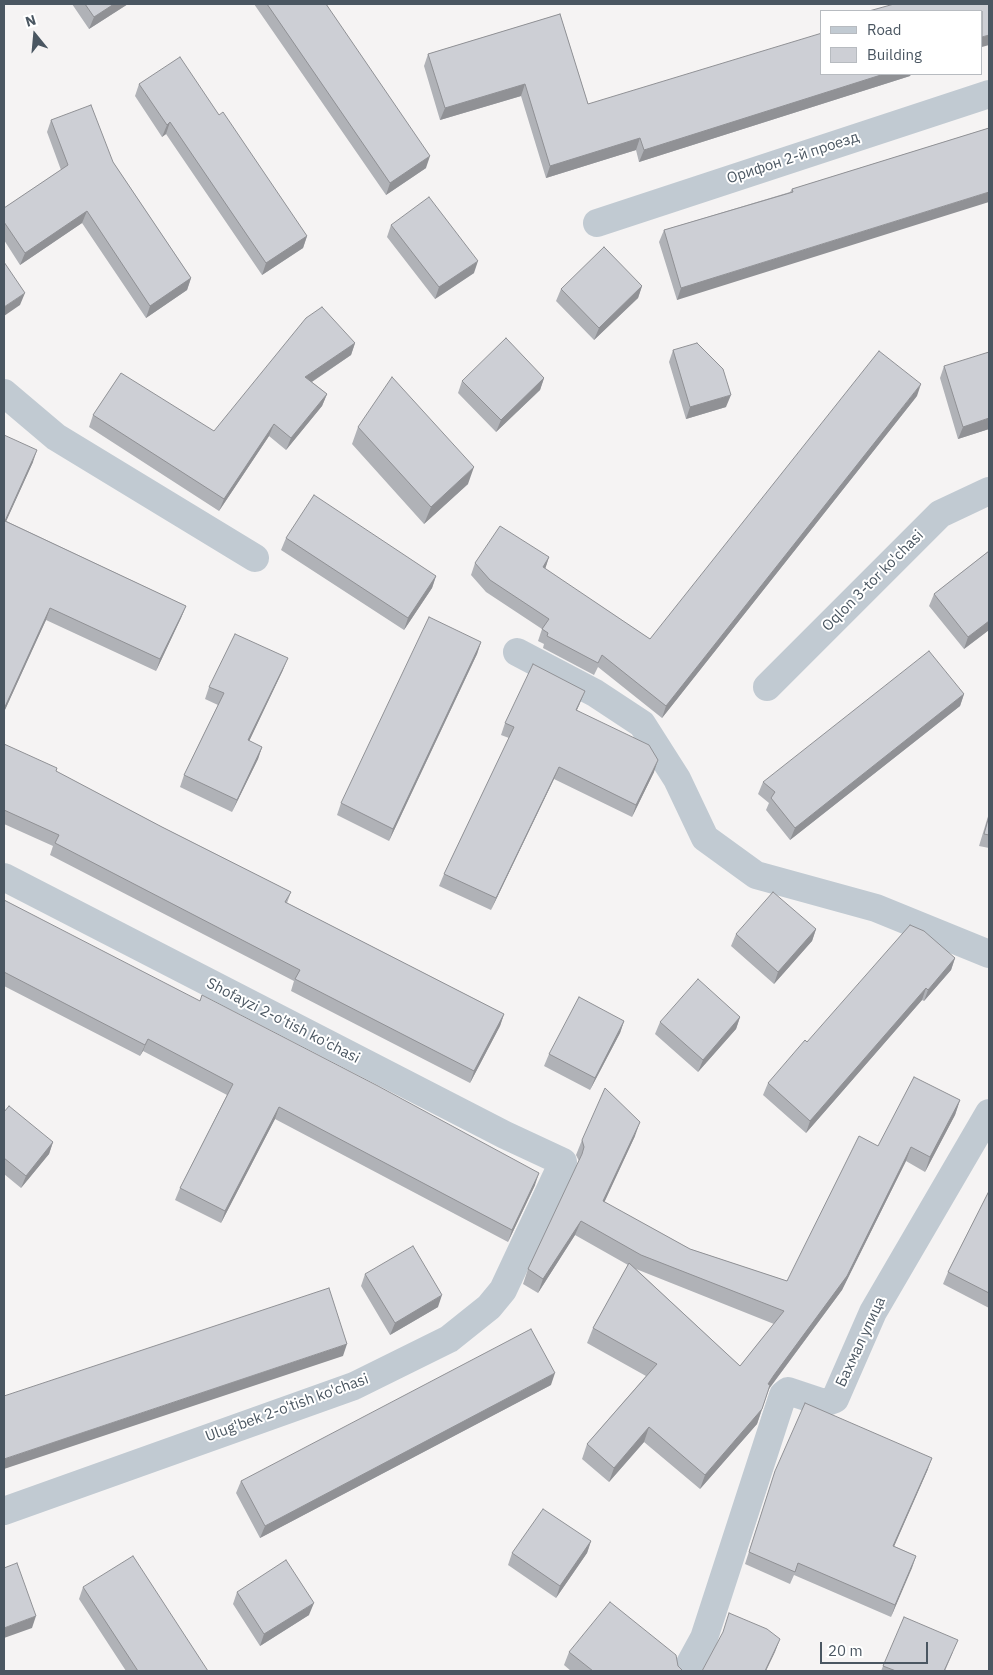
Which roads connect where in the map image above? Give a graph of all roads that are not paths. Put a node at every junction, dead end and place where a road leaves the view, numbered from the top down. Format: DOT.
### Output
graph roads {
  1 [pos="989,94"];
  2 [pos="597,223"];
  3 [pos="4,393"];
  4 [pos="989,491"];
  5 [pos="255,558"];
  6 [pos="517,652"];
  7 [pos="767,687"];
  8 [pos="4,877"];
  9 [pos="989,954"];
  10 [pos="989,1113"];
  11 [pos="563,1162"];
  12 [pos="4,1511"];
  13 [pos="686,1671"];
  1 -- 2 [label="street, Орифон 2-й проезд"];
  3 -- 5 [label="street"];
  4 -- 7 [label="street, Oqlon 3-tor ko'chasi"];
  6 -- 9 [label="street"];
  8 -- 11 [label="street, Shofayzi 2-o'tish ko'chasi"];
  10 -- 13 [label="street, Бахмал улица"];
  11 -- 12 [label="street, Ulug'bek 2-o'tish ko'chasi"];
}
